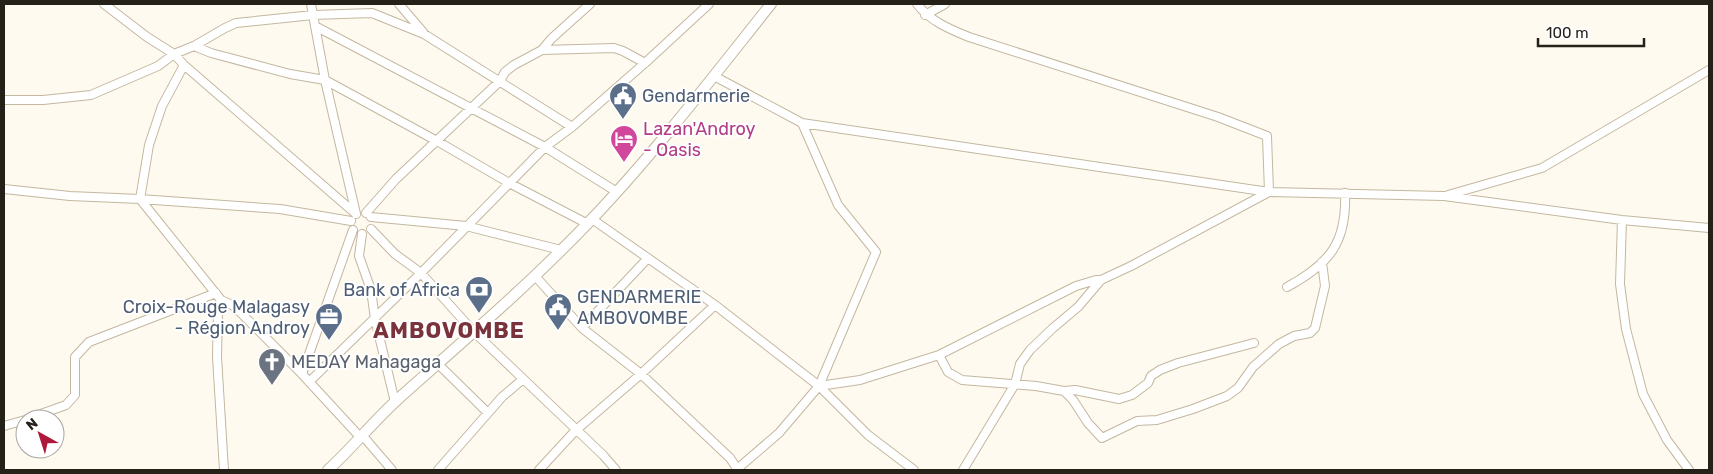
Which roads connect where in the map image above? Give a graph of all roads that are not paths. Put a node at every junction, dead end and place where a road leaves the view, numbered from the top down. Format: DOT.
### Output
graph roads {
  1 [pos="104,4"];
  2 [pos="311,4"];
  3 [pos="399,4"];
  4 [pos="590,4"];
  5 [pos="709,4"];
  6 [pos="771,4"];
  7 [pos="916,4"];
  8 [pos="944,4"];
  9 [pos="313,15"];
  10 [pos="925,15"];
  11 [pos="315,26"];
  12 [pos="424,34"];
  13 [pos="194,46"];
  14 [pos="542,50"];
  15 [pos="174,54"];
  16 [pos="646,64"];
  17 [pos="184,65"];
  18 [pos="1709,70"];
  19 [pos="714,76"];
  20 [pos="326,80"];
  21 [pos="500,81"];
  22 [pos="4,100"];
  23 [pos="470,108"];
  24 [pos="802,123"];
  25 [pos="572,127"];
  26 [pos="437,141"];
  27 [pos="545,147"];
  28 [pos="511,184"];
  29 [pos="4,189"];
  30 [pos="617,192"];
  31 [pos="1269,192"];
  32 [pos="1346,193"];
  33 [pos="1444,196"];
  34 [pos="140,199"];
  35 [pos="368,215"];
  36 [pos="353,217"];
  37 [pos="1622,220"];
  38 [pos="590,221"];
  39 [pos="466,226"];
  40 [pos="1709,228"];
  41 [pos="371,229"];
  42 [pos="353,230"];
  43 [pos="362,234"];
  44 [pos="561,250"];
  45 [pos="648,258"];
  46 [pos="1322,262"];
  47 [pos="421,273"];
  48 [pos="535,276"];
  49 [pos="1101,280"];
  50 [pos="1287,287"];
  51 [pos="218,296"];
  52 [pos="715,305"];
  53 [pos="375,319"];
  54 [pos="582,328"];
  55 [pos="473,332"];
  56 [pos="1254,342"];
  57 [pos="939,355"];
  58 [pos="438,364"];
  59 [pos="302,374"];
  60 [pos="641,374"];
  61 [pos="522,380"];
  62 [pos="309,382"];
  63 [pos="1015,384"];
  64 [pos="819,386"];
  65 [pos="1064,391"];
  66 [pos="395,402"];
  67 [pos="55,409"];
  68 [pos="488,413"];
  69 [pos="575,430"];
  70 [pos="362,437"];
  71 [pos="224,470"];
  72 [pos="328,470"];
  73 [pos="392,470"];
  74 [pos="438,470"];
  75 [pos="540,470"];
  76 [pos="616,470"];
  77 [pos="737,470"];
  78 [pos="914,470"];
  79 [pos="963,470"];
  80 [pos="1689,470"];
  1 -- 15 [label="street"];
  2 -- 9 [label="street"];
  3 -- 12 [label="street"];
  4 -- 14 [label="street"];
  5 -- 16 [label="street"];
  6 -- 19 [label="main road"];
  7 -- 10 [label="street"];
  8 -- 10 [label="street"];
  9 -- 11 [label="street"];
  9 -- 12 [label="street"];
  9 -- 13 [label="street"];
  10 -- 31 [label="street"];
  11 -- 20 [label="street"];
  11 -- 23 [label="street"];
  12 -- 21 [label="street"];
  13 -- 15 [label="street"];
  13 -- 20 [label="street"];
  14 -- 16 [label="street"];
  14 -- 21 [label="street"];
  15 -- 17 [label="street"];
  15 -- 22 [label="street"];
  16 -- 25 [label="street"];
  17 -- 34 [label="street"];
  17 -- 36 [label="street"];
  18 -- 33 [label="street"];
  19 -- 24 [label="street"];
  19 -- 30 [label="main road"];
  20 -- 26 [label="street"];
  20 -- 36 [label="street"];
  21 -- 23 [label="street"];
  21 -- 25 [label="street"];
  23 -- 26 [label="street"];
  23 -- 27 [label="street"];
  24 -- 31 [label="street"];
  24 -- 64 [label="street"];
  25 -- 27 [label="street"];
  26 -- 28 [label="street"];
  26 -- 35 [label="street"];
  27 -- 28 [label="street"];
  27 -- 30 [label="street"];
  28 -- 38 [label="street"];
  28 -- 39 [label="street"];
  29 -- 34 [label="street"];
  30 -- 38 [label="main road"];
  31 -- 32 [label="street"];
  31 -- 49 [label="street"];
  32 -- 33 [label="street"];
  32 -- 46 [label="street"];
  33 -- 37 [label="street"];
  34 -- 36 [label="street"];
  34 -- 51 [label="street"];
  35 -- 36 [label="street"];
  35 -- 39 [label="street"];
  35 -- 41 [label="street"];
  36 -- 42 [label="street"];
  37 -- 40 [label="street"];
  37 -- 80 [label="street"];
  38 -- 44 [label="main road"];
  38 -- 45 [label="street"];
  39 -- 44 [label="street"];
  39 -- 47 [label="street"];
  41 -- 43 [label="street"];
  41 -- 47 [label="street"];
  42 -- 43 [label="street"];
  42 -- 59 [label="street"];
  43 -- 53 [label="street"];
  44 -- 48 [label="main road"];
  45 -- 52 [label="street"];
  45 -- 54 [label="street"];
  46 -- 50 [label="street"];
  46 -- 65 [label="street"];
  47 -- 53 [label="street"];
  47 -- 55 [label="street"];
  48 -- 54 [label="street"];
  48 -- 55 [label="main road"];
  49 -- 57 [label="street"];
  49 -- 63 [label="street"];
  51 -- 59 [label="street"];
  51 -- 67 [label="street"];
  51 -- 71 [label="street"];
  52 -- 60 [label="street"];
  52 -- 64 [label="street"];
  53 -- 62 [label="street"];
  53 -- 66 [label="street"];
  54 -- 60 [label="street"];
  55 -- 58 [label="main road"];
  55 -- 61 [label="street"];
  56 -- 65 [label="street"];
  57 -- 63 [label="street"];
  57 -- 64 [label="street"];
  58 -- 66 [label="main road"];
  58 -- 68 [label="street"];
  59 -- 62 [label="street"];
  60 -- 69 [label="street"];
  60 -- 77 [label="street"];
  61 -- 68 [label="street"];
  61 -- 69 [label="street"];
  62 -- 70 [label="street"];
  63 -- 65 [label="street"];
  63 -- 79 [label="street"];
  64 -- 77 [label="street"];
  64 -- 78 [label="street"];
  66 -- 70 [label="main road"];
  68 -- 74 [label="street"];
  69 -- 75 [label="street"];
  69 -- 76 [label="street"];
  70 -- 72 [label="main road"];
  70 -- 73 [label="street"];
}
